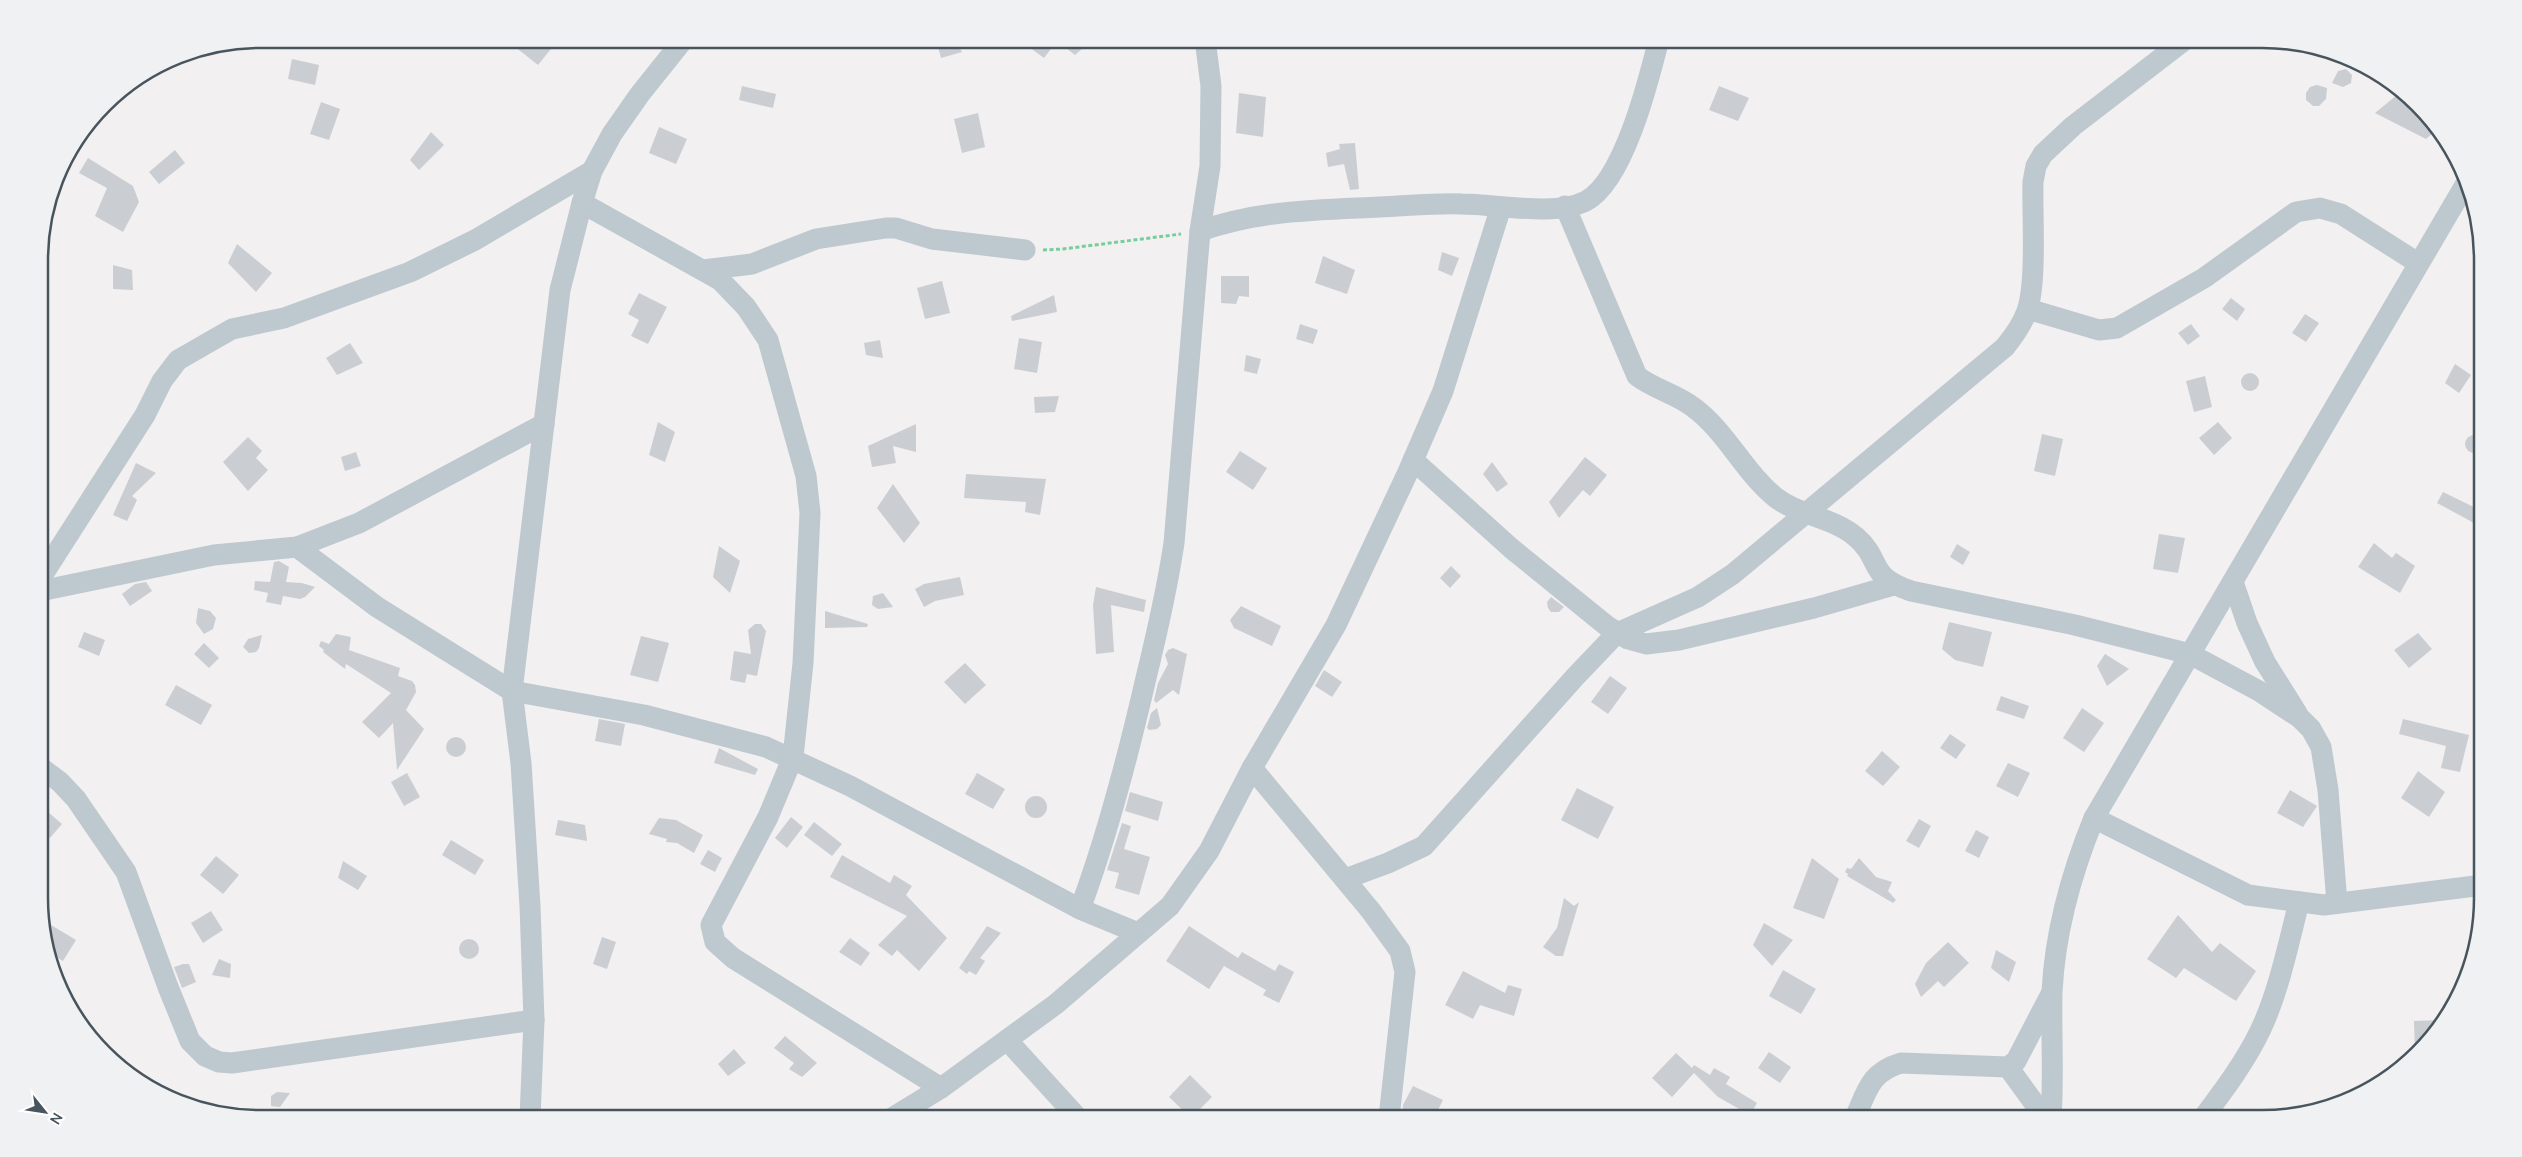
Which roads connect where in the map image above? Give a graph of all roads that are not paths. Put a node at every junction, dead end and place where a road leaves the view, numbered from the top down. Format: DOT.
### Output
graph roads {
  1 [pos="677,48"];
  2 [pos="1206,48"];
  3 [pos="1657,48"];
  4 [pos="2174,48"];
  5 [pos="592,171"];
  6 [pos="2462,190"];
  7 [pos="582,203"];
  8 [pos="1565,206"];
  9 [pos="1501,208"];
  10 [pos="1200,231"];
  11 [pos="1025,250"];
  12 [pos="2418,263"];
  13 [pos="703,270"];
  14 [pos="2028,309"];
  15 [pos="544,424"];
  16 [pos="1413,460"];
  17 [pos="1805,514"];
  18 [pos="297,547"];
  19 [pos="48,567"];
  20 [pos="2233,582"];
  21 [pos="1894,585"];
  22 [pos="48,590"];
  23 [pos="1617,634"];
  24 [pos="2190,654"];
  25 [pos="512,691"];
  26 [pos="2300,718"];
  27 [pos="793,757"];
  28 [pos="1252,768"];
  29 [pos="48,773"];
  30 [pos="2094,818"];
  31 [pos="1345,879"];
  32 [pos="2474,886"];
  33 [pos="2299,902"];
  34 [pos="2336,903"];
  35 [pos="1080,910"];
  36 [pos="1138,933"];
  37 [pos="2052,992"];
  38 [pos="534,1020"];
  39 [pos="1007,1040"];
  40 [pos="2008,1068"];
  41 [pos="941,1088"];
  42 [pos="530,1110"];
  43 [pos="905,1110"];
  44 [pos="1071,1110"];
  45 [pos="1390,1110"];
  46 [pos="1859,1110"];
  47 [pos="2039,1110"];
  48 [pos="2052,1110"];
  49 [pos="2209,1110"];
  1 -- 5 [label="street"];
  2 -- 10 [label="street"];
  3 -- 8 [label="street"];
  4 -- 14 [label="street"];
  5 -- 7 [label="street"];
  5 -- 19 [label="street"];
  6 -- 12 [label="street"];
  7 -- 13 [label="street"];
  7 -- 15 [label="street"];
  8 -- 9 [label="street"];
  8 -- 17 [label="street"];
  9 -- 10 [label="street"];
  9 -- 16 [label="street"];
  10 -- 35 [label="street"];
  11 -- 13 [label="street"];
  12 -- 14 [label="street"];
  12 -- 20 [label="street"];
  13 -- 27 [label="street"];
  14 -- 17 [label="street"];
  15 -- 18 [label="street"];
  15 -- 25 [label="street"];
  16 -- 23 [label="street"];
  16 -- 28 [label="street"];
  17 -- 21 [label="street"];
  17 -- 23 [label="street"];
  18 -- 22 [label="street"];
  18 -- 25 [label="street"];
  20 -- 24 [label="street"];
  20 -- 26 [label="street"];
  21 -- 23 [label="street"];
  21 -- 24 [label="street"];
  23 -- 31 [label="street"];
  24 -- 26 [label="street"];
  24 -- 30 [label="street"];
  25 -- 27 [label="street"];
  25 -- 38 [label="street"];
  26 -- 34 [label="street"];
  27 -- 35 [label="street"];
  27 -- 41 [label="street"];
  28 -- 31 [label="street"];
  28 -- 36 [label="street"];
  29 -- 38 [label="street"];
  30 -- 33 [label="street"];
  30 -- 37 [label="street"];
  31 -- 45 [label="street"];
  32 -- 34 [label="street"];
  33 -- 34 [label="street"];
  33 -- 49 [label="street"];
  35 -- 36 [label="street"];
  36 -- 39 [label="street"];
  37 -- 40 [label="street"];
  37 -- 48 [label="street"];
  38 -- 42 [label="street"];
  39 -- 41 [label="street"];
  39 -- 44 [label="street"];
  40 -- 46 [label="street"];
  40 -- 47 [label="street"];
  41 -- 43 [label="street"];
}
